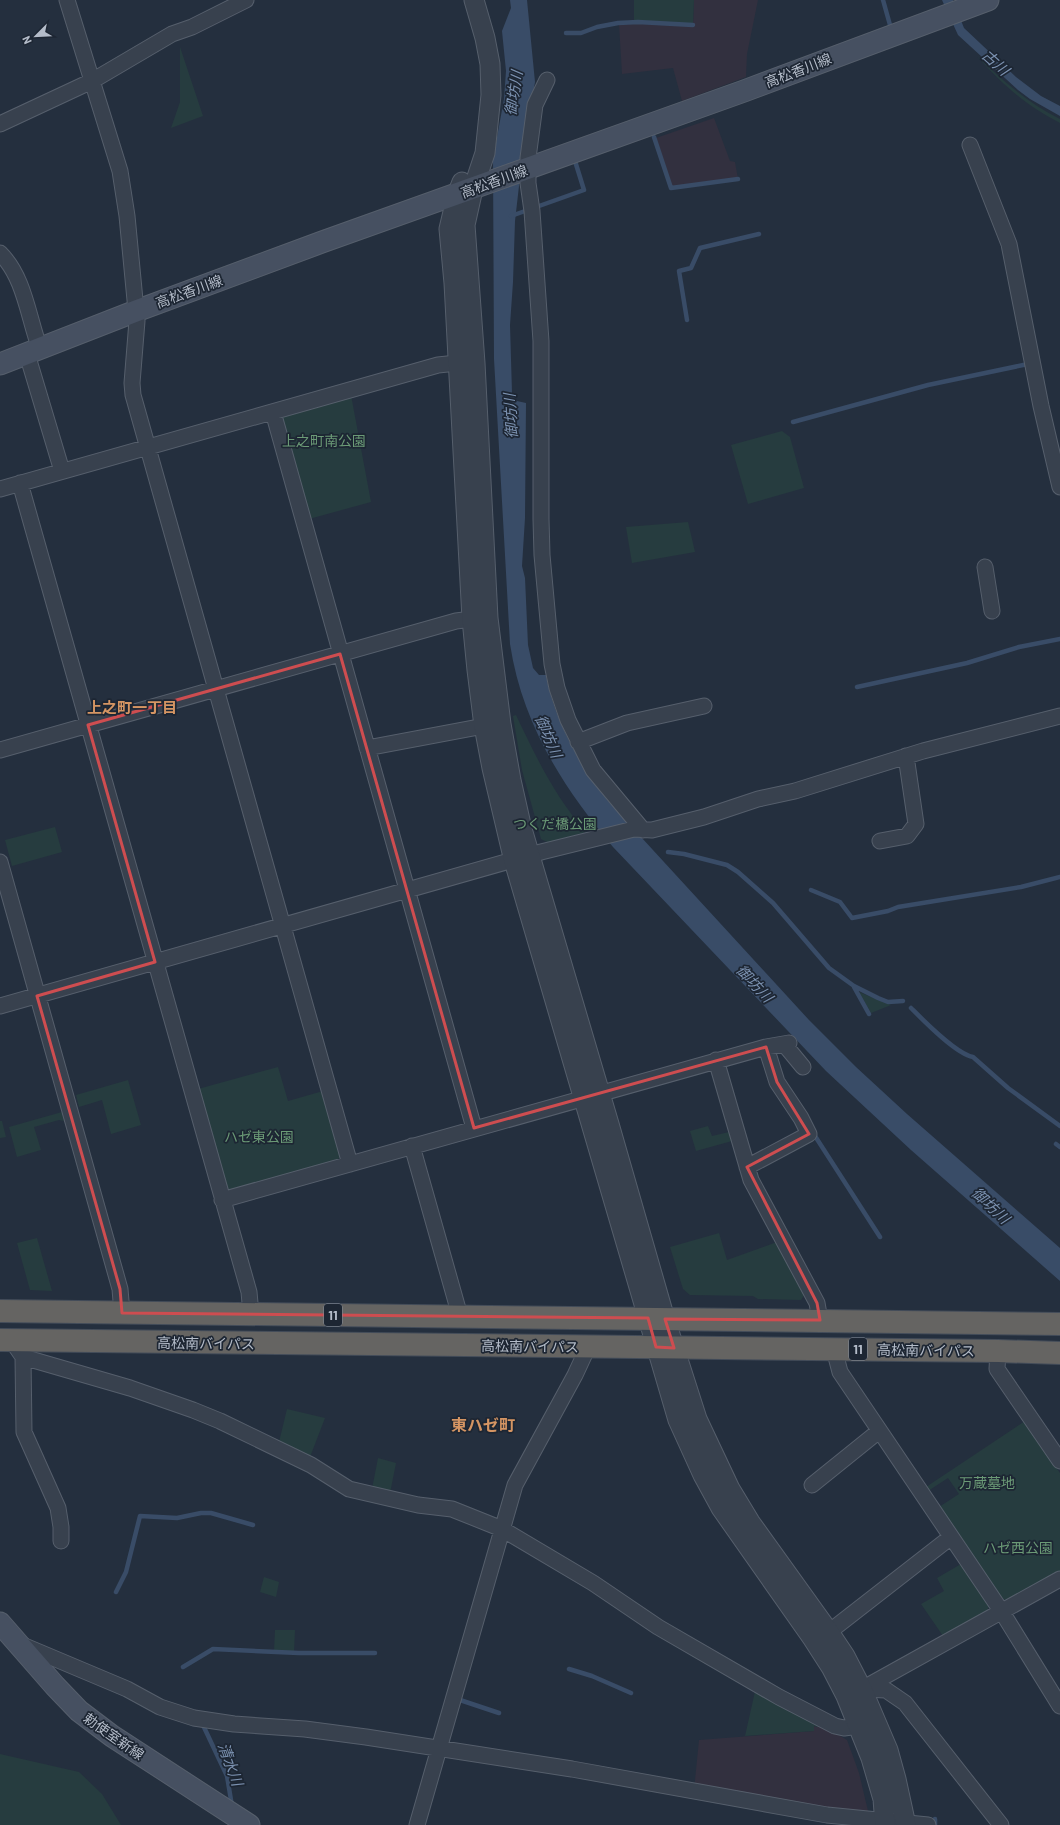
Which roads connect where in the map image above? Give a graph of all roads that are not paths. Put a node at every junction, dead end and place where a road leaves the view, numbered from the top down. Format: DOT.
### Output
graph roads {
  1 [pos="67,0"];
  2 [pos="246,0"];
  3 [pos="474,0"];
  4 [pos="988,0"];
  5 [pos="547,80"];
  6 [pos="92,81"];
  7 [pos="0,124"];
  8 [pos="970,145"];
  9 [pos="526,169"];
  10 [pos="474,189"];
  11 [pos="0,253"];
  12 [pos="136,311"];
  13 [pos="34,351"];
  14 [pos="457,363"];
  15 [pos="0,364"];
  16 [pos="273,412"];
  17 [pos="147,447"];
  18 [pos="62,471"];
  19 [pos="20,483"];
  20 [pos="1060,487"];
  21 [pos="0,489"];
  22 [pos="984,567"];
  23 [pos="992,611"];
  24 [pos="472,618"];
  25 [pos="340,654"];
  26 [pos="216,688"];
  27 [pos="704,706"];
  28 [pos="1060,716"];
  29 [pos="88,725"];
  30 [pos="484,726"];
  31 [pos="578,742"];
  32 [pos="367,748"];
  33 [pos="0,750"];
  34 [pos="906,756"];
  35 [pos="638,830"];
  36 [pos="880,841"];
  37 [pos="522,858"];
  38 [pos="0,862"];
  39 [pos="407,891"];
  40 [pos="283,926"];
  41 [pos="155,962"];
  42 [pos="37,996"];
  43 [pos="0,1006"];
  44 [pos="766,1047"];
  45 [pos="716,1060"];
  46 [pos="803,1067"];
  47 [pos="591,1096"];
  48 [pos="474,1128"];
  49 [pos="412,1146"];
  50 [pos="350,1164"];
  51 [pos="747,1167"];
  52 [pos="222,1200"];
  53 [pos="0,1311"];
  54 [pos="122,1313"];
  55 [pos="251,1314"];
  56 [pos="460,1316"];
  57 [pos="657,1319"];
  58 [pos="820,1320"];
  59 [pos="1060,1324"];
  60 [pos="12,1346"];
  61 [pos="588,1346"];
  62 [pos="665,1347"];
  63 [pos="834,1349"];
  64 [pos="998,1351"];
  65 [pos="1060,1353"];
  66 [pos="879,1431"];
  67 [pos="1060,1461"];
  68 [pos="812,1485"];
  69 [pos="502,1529"];
  70 [pos="951,1537"];
  71 [pos="61,1541"];
  72 [pos="1060,1579"];
  73 [pos="1002,1612"];
  74 [pos="0,1623"];
  75 [pos="828,1632"];
  76 [pos="8,1637"];
  77 [pos="862,1689"];
  78 [pos="1060,1706"];
  79 [pos="859,1726"];
  80 [pos="438,1749"];
  81 [pos="236,1819"];
  82 [pos="884,1823"];
  83 [pos="906,1824"];
  84 [pos="416,1825"];
  85 [pos="928,1825"];
  86 [pos="1001,1825"];
  1 -- 6 [label="street"];
  2 -- 6 [label="street"];
  3 -- 10 [label="street"];
  4 -- 9 [label="main road, 高松香川線"];
  5 -- 9 [label="street"];
  6 -- 7 [label="street"];
  6 -- 12 [label="street"];
  8 -- 20 [label="street"];
  9 -- 10 [label="main road, 高松香川線"];
  9 -- 31 [label="street"];
  10 -- 12 [label="main road, 高松香川線"];
  10 -- 14 [label="street"];
  10 -- 37 [label="street"];
  11 -- 13 [label="street"];
  12 -- 13 [label="main road, 高松香川線"];
  12 -- 17 [label="street"];
  13 -- 15 [label="main road, 高松香川線"];
  13 -- 18 [label="street"];
  14 -- 16 [label="street"];
  14 -- 24 [label="street"];
  16 -- 17 [label="street"];
  16 -- 25 [label="street"];
  17 -- 18 [label="street"];
  17 -- 26 [label="street"];
  18 -- 19 [label="street"];
  19 -- 21 [label="street"];
  19 -- 29 [label="street"];
  22 -- 23 [label="street"];
  24 -- 25 [label="street"];
  24 -- 30 [label="street"];
  25 -- 26 [label="street"];
  25 -- 32 [label="street"];
  26 -- 29 [label="street"];
  26 -- 40 [label="street"];
  27 -- 31 [label="street"];
  28 -- 34 [label="street"];
  29 -- 33 [label="street"];
  29 -- 41 [label="street"];
  30 -- 32 [label="street"];
  30 -- 37 [label="street"];
  31 -- 35 [label="street"];
  32 -- 39 [label="street"];
  34 -- 35 [label="street"];
  34 -- 36 [label="street"];
  35 -- 37 [label="street"];
  37 -- 39 [label="street"];
  37 -- 47 [label="street"];
  38 -- 42 [label="street"];
  39 -- 40 [label="street"];
  39 -- 48 [label="street"];
  40 -- 41 [label="street"];
  40 -- 50 [label="street"];
  41 -- 42 [label="street"];
  41 -- 52 [label="street"];
  42 -- 43 [label="street"];
  42 -- 54 [label="street"];
  44 -- 45 [label="street"];
  44 -- 46 [label="street"];
  44 -- 51 [label="street"];
  45 -- 47 [label="street"];
  45 -- 51 [label="street"];
  47 -- 48 [label="street"];
  47 -- 57 [label="street"];
  48 -- 49 [label="street"];
  49 -- 50 [label="street"];
  49 -- 56 [label="street"];
  50 -- 52 [label="street"];
  51 -- 58 [label="street"];
  52 -- 55 [label="street"];
  53 -- 54 [label="highway, 高松南バイパス / 11"];
  54 -- 55 [label="highway, 高松南バイパス / 11"];
  55 -- 56 [label="highway, 高松南バイパス / 11"];
  56 -- 57 [label="highway, 高松南バイパス / 11"];
  57 -- 58 [label="highway, 高松南バイパス / 11"];
  57 -- 62 [label="street"];
  58 -- 59 [label="highway, 高松南バイパス / 11"];
  60 -- 61 [label="highway, 高松南バイパス / 11"];
  60 -- 69 [label="street"];
  60 -- 71 [label="street"];
  61 -- 62 [label="highway, 高松南バイパス / 11"];
  61 -- 69 [label="street"];
  62 -- 63 [label="highway, 高松南バイパス / 11"];
  62 -- 75 [label="street"];
  62 -- 79 [label="street"];
  63 -- 64 [label="highway, 高松南バイパス / 11"];
  63 -- 66 [label="street"];
  64 -- 65 [label="highway, 高松南バイパス / 11"];
  64 -- 67 [label="street"];
  66 -- 68 [label="street"];
  66 -- 70 [label="street"];
  69 -- 79 [label="street"];
  69 -- 80 [label="street"];
  70 -- 73 [label="street"];
  70 -- 75 [label="street"];
  72 -- 73 [label="street"];
  73 -- 77 [label="street"];
  73 -- 78 [label="street"];
  74 -- 76 [label="main road, 勅使室新線"];
  75 -- 77 [label="street"];
  76 -- 80 [label="street"];
  76 -- 81 [label="main road, 勅使室新線"];
  77 -- 83 [label="street"];
  77 -- 86 [label="street"];
  79 -- 82 [label="street"];
  80 -- 82 [label="street"];
  80 -- 84 [label="street"];
  82 -- 83 [label="street"];
  83 -- 85 [label="street"];
}
